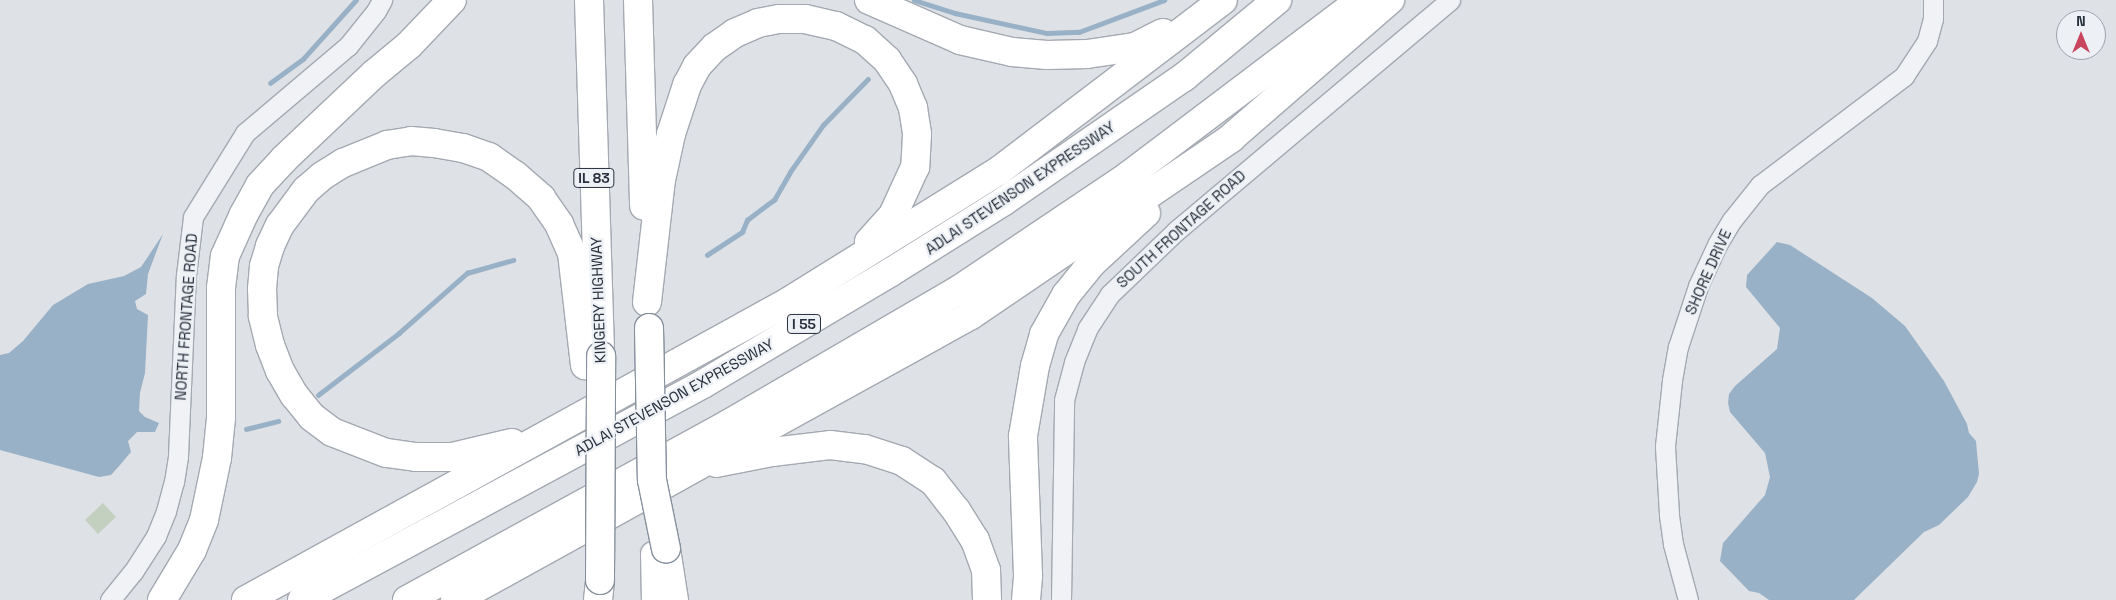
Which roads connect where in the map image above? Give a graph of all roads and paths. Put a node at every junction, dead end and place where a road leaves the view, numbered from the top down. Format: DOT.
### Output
graph roads {
  1 [pos="382,0"];
  2 [pos="452,0"];
  3 [pos="589,0"];
  4 [pos="638,0"];
  5 [pos="869,0"];
  6 [pos="1277,0"];
  7 [pos="1361,0"];
  8 [pos="1390,0"];
  9 [pos="1450,0"];
  10 [pos="1933,0"];
  11 [pos="1213,7"];
  12 [pos="1231,138"];
  13 [pos="788,302"];
  14 [pos="648,315"];
  15 [pos="593,361"];
  16 [pos="556,430"];
  17 [pos="697,465"];
  18 [pos="660,551"];
  19 [pos="600,594"];
  20 [pos="110,600"];
  21 [pos="162,600"];
  22 [pos="246,600"];
  23 [pos="302,600"];
  24 [pos="407,600"];
  25 [pos="455,600"];
  26 [pos="654,600"];
  27 [pos="674,600"];
  28 [pos="987,600"];
  29 [pos="1026,600"];
  30 [pos="1061,600"];
  31 [pos="1688,600"];
  1 -- 20 [label="street, NORTH FRONTAGE ROAD"];
  2 -- 21 [label="highway"];
  3 -- 15 [label="highway, KINGERY HIGHWAY / IL 83"];
  4 -- 14 [label="highway"];
  5 -- 11 [label="highway"];
  6 -- 23 [label="highway, ADLAI STEVENSON EXPRESSWAY / I 55"];
  7 -- 24 [label="highway"];
  8 -- 12 [label="highway"];
  9 -- 30 [label="street, SOUTH FRONTAGE ROAD"];
  10 -- 31 [label="street, SHORE DRIVE"];
  11 -- 13 [label="highway"];
  12 -- 17 [label="highway"];
  12 -- 29 [label="highway"];
  13 -- 14 [label="highway"];
  13 -- 16 [label="highway"];
  14 -- 18 [label="highway, bridge"];
  15 -- 16 [label="highway"];
  15 -- 19 [label="highway, bridge"];
  16 -- 22 [label="highway"];
  17 -- 25 [label="highway"];
  17 -- 28 [label="highway"];
  18 -- 26 [label="main road"];
  18 -- 27 [label="highway"];
}
